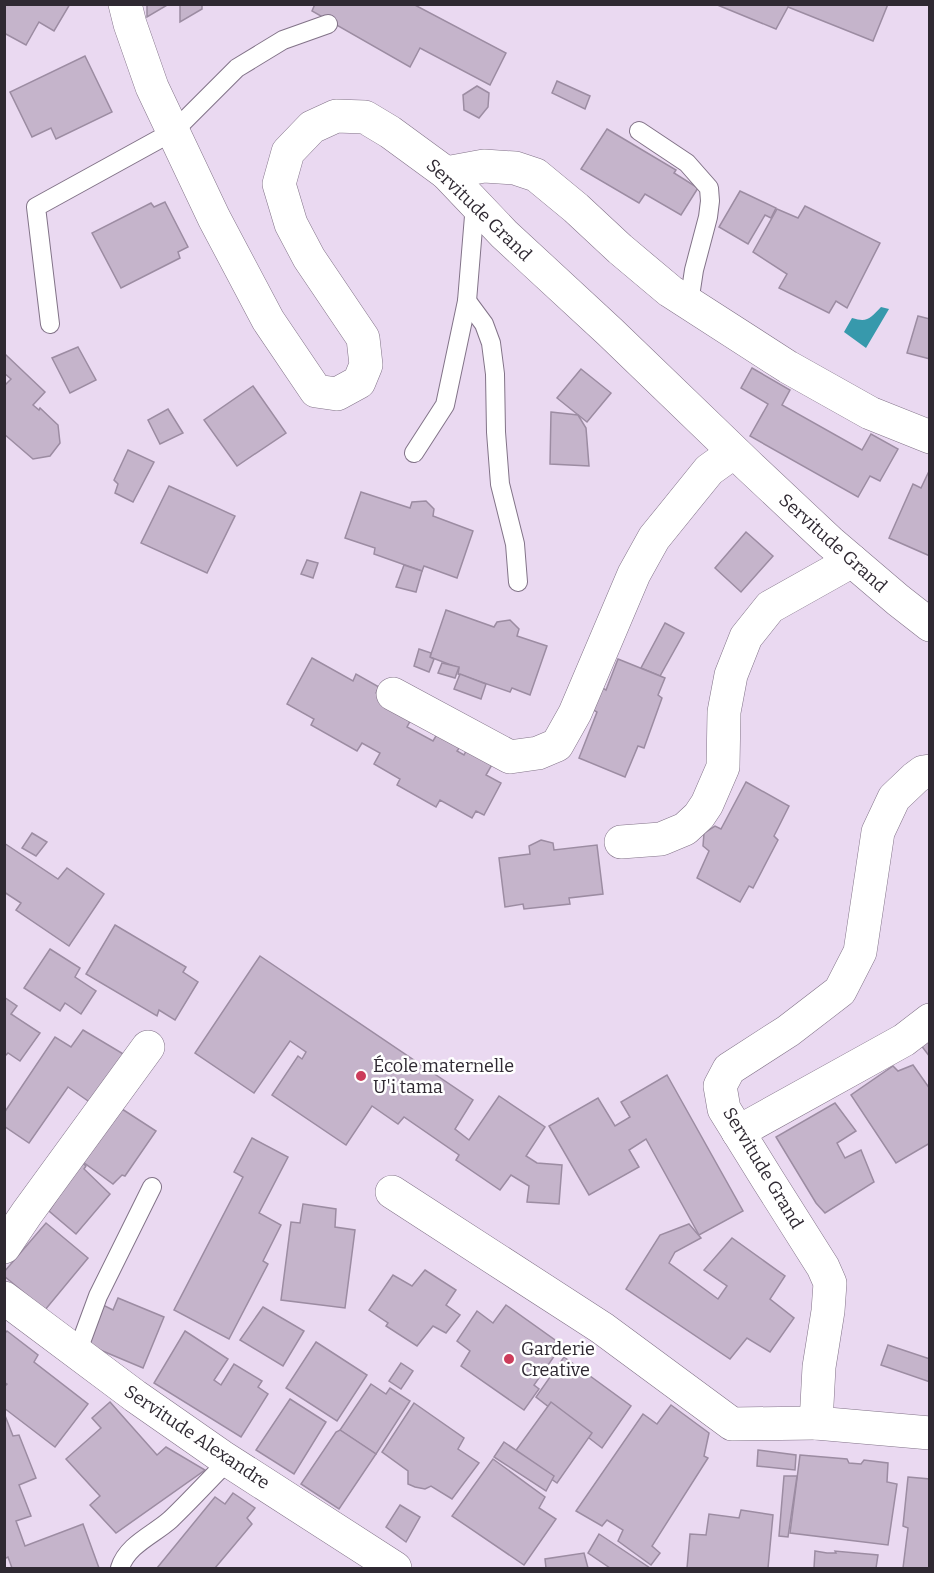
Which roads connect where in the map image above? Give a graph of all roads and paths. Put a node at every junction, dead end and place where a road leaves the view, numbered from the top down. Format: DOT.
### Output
graph roads {
  1 [pos="125,4"];
  2 [pos="328,24"];
  3 [pos="174,131"];
  4 [pos="639,131"];
  5 [pos="446,173"];
  6 [pos="475,204"];
  7 [pos="467,301"];
  8 [pos="689,303"];
  9 [pos="50,324"];
  10 [pos="930,437"];
  11 [pos="734,452"];
  12 [pos="414,453"];
  13 [pos="852,561"];
  14 [pos="518,582"];
  15 [pos="930,625"];
  16 [pos="393,694"];
  17 [pos="930,771"];
  18 [pos="621,842"];
  19 [pos="930,1020"];
  20 [pos="148,1047"];
  21 [pos="738,1132"];
  22 [pos="152,1187"];
  23 [pos="392,1192"];
  24 [pos="4,1246"];
  25 [pos="4,1298"];
  26 [pos="77,1353"];
  27 [pos="816,1423"];
  28 [pos="930,1433"];
  29 [pos="229,1460"];
  30 [pos="120,1569"];
  31 [pos="395,1569"];
  1 -- 3 [label="street, Servitude Grand"];
  2 -- 3 [label="lane"];
  3 -- 5 [label="street, Servitude Grand"];
  3 -- 9 [label="lane"];
  4 -- 8 [label="lane"];
  5 -- 6 [label="street, Servitude Grand"];
  5 -- 8 [label="street"];
  6 -- 7 [label="lane"];
  6 -- 11 [label="street, Servitude Grand"];
  7 -- 12 [label="lane"];
  7 -- 14 [label="lane"];
  8 -- 10 [label="street"];
  11 -- 13 [label="street, Servitude Grand"];
  11 -- 16 [label="street"];
  13 -- 15 [label="street, Servitude Grand"];
  13 -- 18 [label="street"];
  17 -- 21 [label="street, Servitude Grand"];
  19 -- 21 [label="street"];
  20 -- 24 [label="street"];
  21 -- 27 [label="street, Servitude Grand"];
  22 -- 26 [label="lane"];
  23 -- 27 [label="street"];
  25 -- 26 [label="street, Servitude Alexandre"];
  26 -- 29 [label="street, Servitude Alexandre"];
  27 -- 28 [label="street"];
  29 -- 30 [label="lane"];
  29 -- 31 [label="street, Servitude Alexandre"];
}
